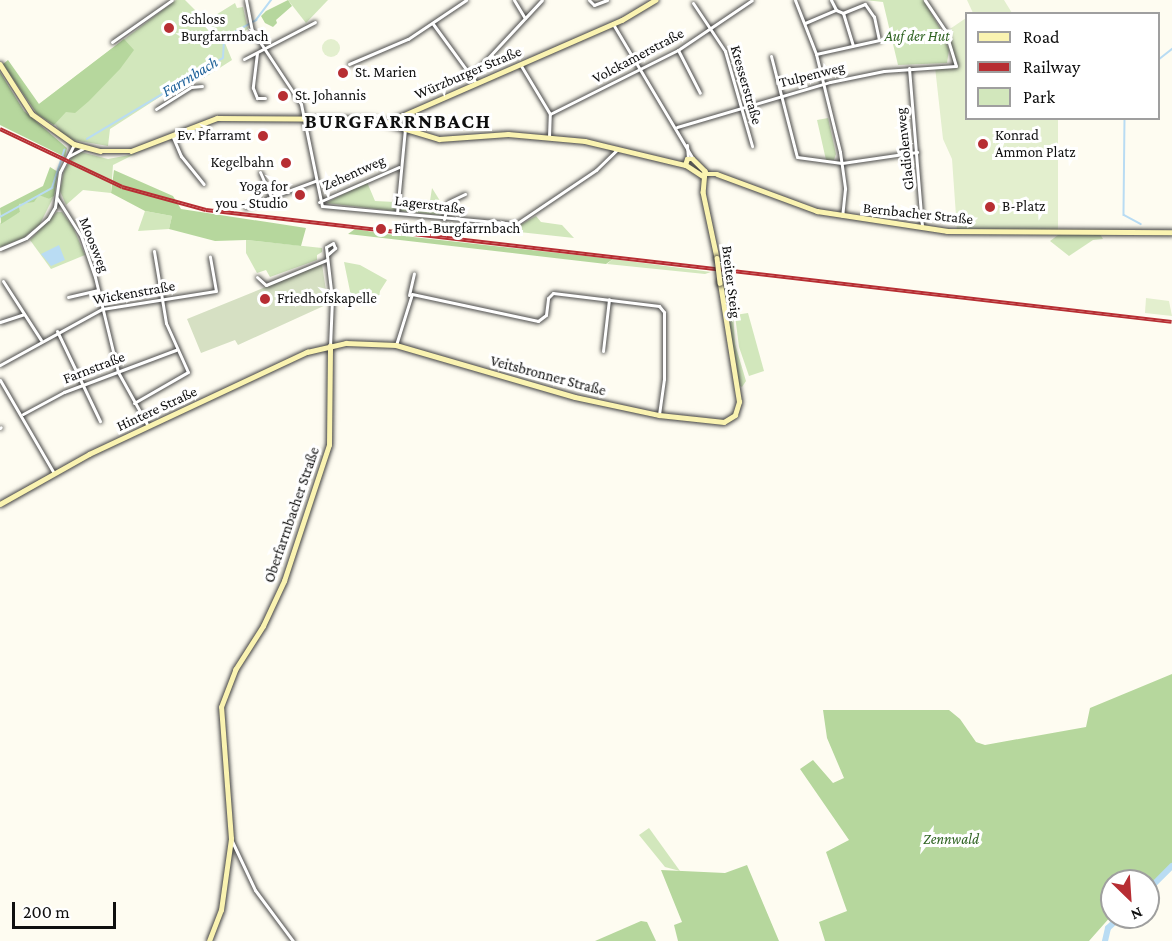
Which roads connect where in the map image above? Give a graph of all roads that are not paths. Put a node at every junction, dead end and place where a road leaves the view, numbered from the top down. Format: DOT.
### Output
graph roads {
  1 [pos="172,0"];
  2 [pos="246,0"];
  3 [pos="466,0"];
  4 [pos="514,0"];
  5 [pos="542,0"];
  6 [pos="606,0"];
  7 [pos="655,0"];
  8 [pos="752,0"];
  9 [pos="795,0"];
  10 [pos="831,0"];
  11 [pos="925,0"];
  12 [pos="590,1"];
  13 [pos="693,3"];
  14 [pos="836,10"];
  15 [pos="843,13"];
  16 [pos="525,18"];
  17 [pos="315,22"];
  18 [pos="805,23"];
  19 [pos="433,24"];
  20 [pos="613,24"];
  21 [pos="712,27"];
  22 [pos="112,42"];
  23 [pos="853,45"];
  24 [pos="678,50"];
  25 [pos="263,51"];
  26 [pos="257,53"];
  27 [pos="816,54"];
  28 [pos="771,56"];
  29 [pos="244,59"];
  30 [pos="0,64"];
  31 [pos="349,64"];
  32 [pos="520,64"];
  33 [pos="909,68"];
  34 [pos="640,70"];
  35 [pos="473,74"];
  36 [pos="477,83"];
  37 [pos="824,84"];
  38 [pos="202,86"];
  39 [pos="700,93"];
  40 [pos="781,95"];
  41 [pos="265,99"];
  42 [pos="742,107"];
  43 [pos="156,109"];
  44 [pos="214,111"];
  45 [pos="550,114"];
  46 [pos="217,118"];
  47 [pos="304,122"];
  48 [pos="388,122"];
  49 [pos="677,127"];
  50 [pos="405,128"];
  51 [pos="172,135"];
  52 [pos="549,136"];
  53 [pos="74,144"];
  54 [pos="752,146"];
  55 [pos="619,147"];
  56 [pos="86,148"];
  57 [pos="917,152"];
  58 [pos="67,157"];
  59 [pos="688,161"];
  60 [pos="842,162"];
  61 [pos="399,167"];
  62 [pos="260,172"];
  63 [pos="702,174"];
  64 [pos="315,181"];
  65 [pos="204,184"];
  66 [pos="465,194"];
  67 [pos="271,197"];
  68 [pos="57,198"];
  69 [pos="319,203"];
  70 [pos="55,207"];
  71 [pos="245,207"];
  72 [pos="65,210"];
  73 [pos="397,213"];
  74 [pos="842,217"];
  75 [pos="444,219"];
  76 [pos="922,228"];
  77 [pos="1172,232"];
  78 [pos="0,249"];
  79 [pos="154,251"];
  80 [pos="210,256"];
  81 [pos="414,274"];
  82 [pos="257,277"];
  83 [pos="3,282"];
  84 [pos="98,290"];
  85 [pos="409,295"];
  86 [pos="68,297"];
  87 [pos="609,299"];
  88 [pos="162,300"];
  89 [pos="102,309"];
  90 [pos="24,314"];
  91 [pos="0,322"];
  92 [pos="57,331"];
  93 [pos="41,340"];
  94 [pos="396,345"];
  95 [pos="330,346"];
  96 [pos="176,350"];
  97 [pos="603,351"];
  98 [pos="0,364"];
  99 [pos="118,372"];
  100 [pos="0,380"];
  101 [pos="83,385"];
  102 [pos="737,390"];
  103 [pos="134,403"];
  104 [pos="23,414"];
  105 [pos="659,414"];
  106 [pos="100,421"];
  107 [pos="148,426"];
  108 [pos="54,473"];
  109 [pos="0,504"];
  110 [pos="231,839"];
  111 [pos="209,941"];
  112 [pos="293,941"];
  1 -- 22 [label="street"];
  2 -- 25 [label="street"];
  3 -- 19 [label="street"];
  4 -- 16 [label="street"];
  5 -- 16 [label="street"];
  6 -- 12 [label="street"];
  7 -- 20 [label="street, Würzburger Straße"];
  8 -- 21 [label="street, Volckamerstraße"];
  9 -- 18 [label="street"];
  10 -- 14 [label="street"];
  11 -- 33 [label="street, Tulpenweg"];
  13 -- 21 [label="street, Kresserstraße"];
  14 -- 15 [label="street"];
  14 -- 18 [label="street"];
  15 -- 23 [label="street"];
  15 -- 23 [label="street"];
  16 -- 35 [label="street"];
  17 -- 25 [label="street"];
  18 -- 27 [label="street"];
  19 -- 31 [label="street"];
  19 -- 35 [label="street"];
  20 -- 32 [label="street, Würzburger Straße"];
  20 -- 34 [label="street"];
  21 -- 24 [label="street, Volckamerstraße"];
  21 -- 42 [label="street, Kresserstraße"];
  23 -- 27 [label="street"];
  24 -- 34 [label="street, Volckamerstraße"];
  24 -- 39 [label="street"];
  25 -- 26 [label="street"];
  25 -- 47 [label="street"];
  26 -- 29 [label="street"];
  26 -- 41 [label="street"];
  27 -- 37 [label="street"];
  28 -- 40 [label="street"];
  30 -- 53 [label="street, Würzburger Straße"];
  32 -- 36 [label="street, Würzburger Straße"];
  32 -- 45 [label="street"];
  33 -- 37 [label="street, Tulpenweg"];
  33 -- 57 [label="street, Gladiolenweg"];
  34 -- 45 [label="street, Volckamerstraße"];
  34 -- 49 [label="street"];
  35 -- 36 [label="street"];
  36 -- 48 [label="street, Würzburger Straße"];
  37 -- 40 [label="street, Tulpenweg"];
  37 -- 60 [label="street"];
  38 -- 43 [label="street"];
  40 -- 42 [label="street, Tulpenweg"];
  40 -- 60 [label="street"];
  42 -- 49 [label="street, Tulpenweg"];
  42 -- 54 [label="street, Kresserstraße"];
  44 -- 46 [label="street"];
  45 -- 52 [label="street"];
  46 -- 47 [label="street, Würzburger Straße"];
  46 -- 51 [label="street, Würzburger Straße"];
  47 -- 48 [label="street, Würzburger Straße"];
  47 -- 64 [label="street"];
  48 -- 50 [label="street"];
  49 -- 59 [label="street"];
  50 -- 52 [label="street"];
  50 -- 61 [label="street"];
  51 -- 56 [label="street, Würzburger Straße"];
  51 -- 65 [label="street"];
  52 -- 55 [label="street"];
  53 -- 56 [label="street, Würzburger Straße"];
  53 -- 58 [label="street"];
  55 -- 59 [label="street"];
  55 -- 75 [label="street, Lagerstraße"];
  56 -- 58 [label="street"];
  57 -- 60 [label="street"];
  57 -- 76 [label="street, Gladiolenweg"];
  58 -- 68 [label="street"];
  59 -- 63 [label="street"];
  59 -- 63 [label="street"];
  60 -- 74 [label="street"];
  61 -- 69 [label="street, Zehentweg"];
  61 -- 73 [label="street"];
  62 -- 67 [label="street"];
  63 -- 74 [label="street, Bernbacher Straße"];
  63 -- 102 [label="street, Breiter Steig, bridge"];
  64 -- 67 [label="street"];
  64 -- 69 [label="street"];
  66 -- 75 [label="street"];
  67 -- 71 [label="street"];
  68 -- 70 [label="street"];
  68 -- 72 [label="street, Moosweg"];
  69 -- 73 [label="street, Lagerstraße"];
  70 -- 72 [label="street, Moosweg"];
  70 -- 78 [label="street"];
  72 -- 84 [label="street, Moosweg"];
  73 -- 75 [label="street, Lagerstraße"];
  74 -- 76 [label="street, Bernbacher Straße"];
  76 -- 77 [label="street, Bernbacher Straße"];
  79 -- 88 [label="street"];
  80 -- 88 [label="street, Wickenstraße"];
  81 -- 85 [label="street"];
  82 -- 95 [label="street, Oberfarrnbacher Straße"];
  83 -- 90 [label="street"];
  84 -- 86 [label="street, Moosweg"];
  84 -- 89 [label="street, Moosweg"];
  85 -- 87 [label="street"];
  85 -- 94 [label="street"];
  87 -- 97 [label="street"];
  87 -- 105 [label="street"];
  88 -- 89 [label="street, Wickenstraße"];
  88 -- 96 [label="street"];
  89 -- 92 [label="street, Wickenstraße"];
  89 -- 99 [label="street, Moosweg"];
  90 -- 91 [label="street"];
  90 -- 93 [label="street"];
  92 -- 93 [label="street, Wickenstraße"];
  92 -- 101 [label="street"];
  93 -- 98 [label="street, Wickenstraße"];
  94 -- 95 [label="street, Veitsbronner Straße"];
  94 -- 105 [label="street, Veitsbronner Straße"];
  95 -- 107 [label="street, Hintere Straße"];
  95 -- 110 [label="street, Oberfarrnbacher Straße"];
  96 -- 99 [label="street, Farnstraße"];
  96 -- 103 [label="street"];
  99 -- 101 [label="street, Farnstraße"];
  99 -- 103 [label="street, Moosweg"];
  100 -- 104 [label="street"];
  101 -- 104 [label="street, Farnstraße"];
  101 -- 106 [label="street"];
  102 -- 105 [label="street, Veitsbronner Straße"];
  103 -- 107 [label="street, Moosweg"];
  104 -- 108 [label="street"];
  107 -- 108 [label="street, Hintere Straße"];
  108 -- 109 [label="street, Hintere Straße"];
  110 -- 111 [label="street, Oberfarrnbacher Straße"];
  110 -- 112 [label="street"];
}
